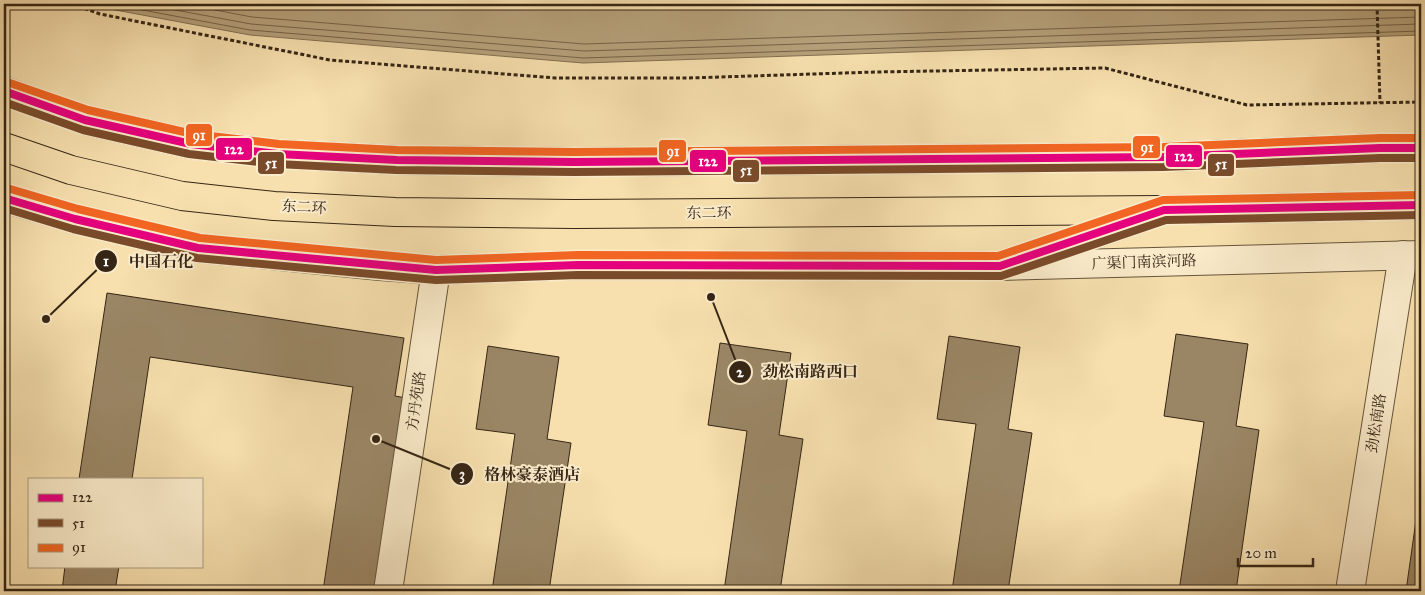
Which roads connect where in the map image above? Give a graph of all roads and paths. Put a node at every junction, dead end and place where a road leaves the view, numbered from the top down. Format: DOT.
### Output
graph roads {
  1 [pos="72,4"];
  2 [pos="1377,4"];
  3 [pos="4,91"];
  4 [pos="1421,102"];
  5 [pos="1380,103"];
  6 [pos="4,147"];
  7 [pos="1421,148"];
  8 [pos="4,198"];
  9 [pos="1421,205"];
  10 [pos="1164,210"];
  11 [pos="1412,255"];
  12 [pos="1000,266"];
  13 [pos="436,270"];
  14 [pos="388,591"];
  15 [pos="1350,591"];
  1 -- 5 [label="path"];
  2 -- 5 [label="path"];
  3 -- 7 [label="highway"];
  4 -- 5 [label="path"];
  6 -- 10 [label="highway, 东二环"];
  8 -- 13 [label="street, 广渠门南滨河路"];
  9 -- 10 [label="highway, 东二环"];
  10 -- 12 [label="highway"];
  11 -- 12 [label="street, 广渠门南滨河路"];
  11 -- 15 [label="street, 劲松南路"];
  12 -- 13 [label="street, 广渠门南滨河路"];
  13 -- 14 [label="street, 方丹苑路"];
}
